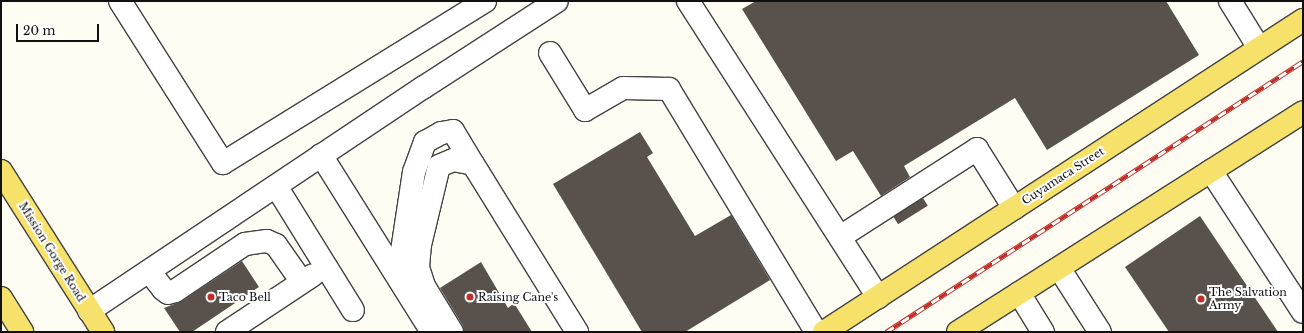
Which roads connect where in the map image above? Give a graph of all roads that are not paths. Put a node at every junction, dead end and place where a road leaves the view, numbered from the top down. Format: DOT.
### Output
graph roads {
  1 [pos="120,1"];
  2 [pos="485,1"];
  3 [pos="557,1"];
  4 [pos="688,1"];
  5 [pos="1230,1"];
  6 [pos="1303,20"];
  7 [pos="1259,48"];
  8 [pos="550,53"];
  9 [pos="1303,112"];
  10 [pos="322,155"];
  11 [pos="473,164"];
  12 [pos="1211,170"];
  13 [pos="1,171"];
  14 [pos="276,186"];
  15 [pos="1014,208"];
  16 [pos="840,237"];
  17 [pos="326,266"];
  18 [pos="1059,268"];
  19 [pos="149,271"];
  20 [pos="302,282"];
  21 [pos="424,286"];
  22 [pos="1019,293"];
  23 [pos="878,297"];
  24 [pos="1,298"];
  25 [pos="353,310"];
  26 [pos="89,311"];
  27 [pos="1303,312"];
  28 [pos="22,332"];
  29 [pos="102,332"];
  30 [pos="228,332"];
  31 [pos="432,332"];
  32 [pos="452,332"];
  33 [pos="577,332"];
  34 [pos="816,332"];
  35 [pos="824,332"];
  36 [pos="958,332"];
  37 [pos="1043,332"];
  38 [pos="1100,332"];
  1 -- 2 [label="lane"];
  3 -- 10 [label="lane"];
  4 -- 16 [label="lane"];
  5 -- 7 [label="lane"];
  6 -- 7 [label="main road, Cuyamaca Street"];
  7 -- 15 [label="main road, Cuyamaca Street"];
  8 -- 34 [label="lane"];
  9 -- 12 [label="main road"];
  10 -- 14 [label="lane"];
  10 -- 31 [label="lane"];
  11 -- 21 [label="lane"];
  11 -- 21 [label="lane"];
  11 -- 33 [label="lane"];
  12 -- 18 [label="main road"];
  12 -- 27 [label="lane"];
  13 -- 26 [label="main road, Mission Gorge Road"];
  14 -- 17 [label="lane"];
  14 -- 19 [label="lane"];
  15 -- 16 [label="lane"];
  15 -- 23 [label="main road, Cuyamaca Street"];
  16 -- 23 [label="lane"];
  17 -- 20 [label="lane"];
  17 -- 25 [label="lane"];
  18 -- 22 [label="main road"];
  18 -- 38 [label="lane"];
  19 -- 20 [label="lane"];
  19 -- 26 [label="lane"];
  20 -- 30 [label="lane"];
  21 -- 32 [label="lane"];
  22 -- 36 [label="main road"];
  22 -- 37 [label="lane"];
  23 -- 35 [label="main road, Cuyamaca Street"];
  24 -- 28 [label="main road"];
  26 -- 29 [label="main road, Mission Gorge Road"];
}
